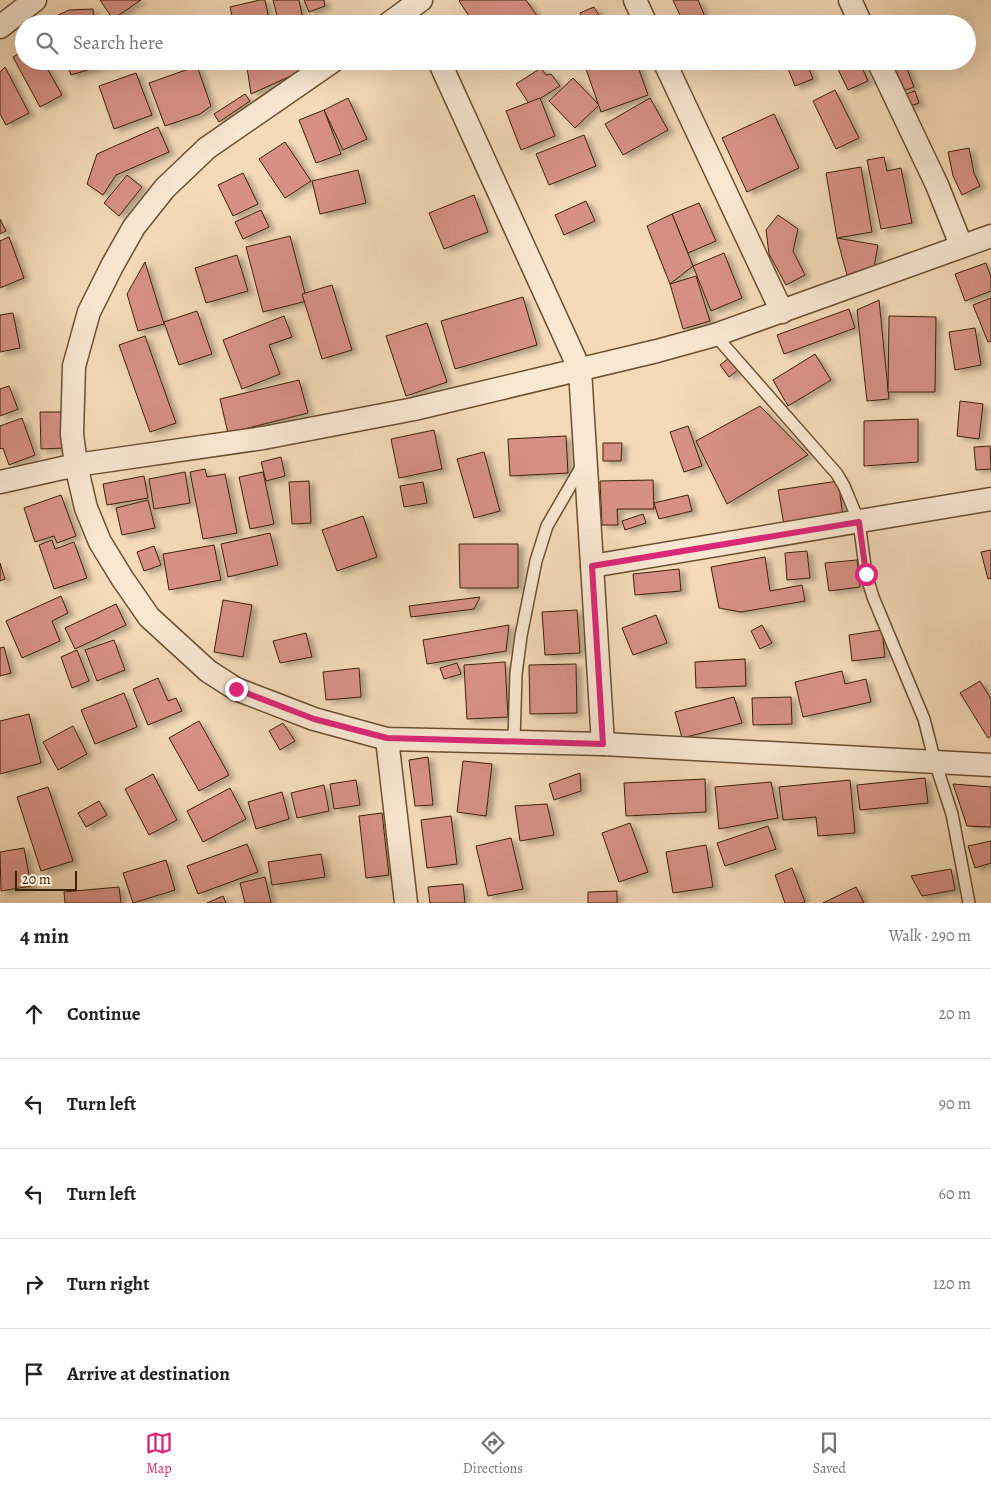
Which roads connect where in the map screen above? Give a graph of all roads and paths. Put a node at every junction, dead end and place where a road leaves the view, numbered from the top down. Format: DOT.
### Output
graph roads {
  1 [pos="35,0"];
  2 [pos="635,0"];
  3 [pos="850,0"];
  4 [pos="417,7"];
  5 [pos="15,15"];
  6 [pos="16,15"];
  7 [pos="403,15"];
  8 [pos="642,15"];
  9 [pos="857,15"];
  10 [pos="0,27"];
  11 [pos="320,70"];
  12 [pos="443,70"];
  13 [pos="668,70"];
  14 [pos="882,70"];
  15 [pos="991,236"];
  16 [pos="961,245"];
  17 [pos="782,312"];
  18 [pos="715,335"];
  19 [pos="580,370"];
  20 [pos="586,459"];
  21 [pos="76,465"];
  22 [pos="0,482"];
  23 [pos="991,499"];
  24 [pos="859,522"];
  25 [pos="592,566"];
  26 [pos="387,738"];
  27 [pos="514,741"];
  28 [pos="603,744"];
  29 [pos="935,762"];
  30 [pos="991,765"];
  31 [pos="406,903"];
  32 [pos="968,903"];
  1 -- 6 [label="street"];
  2 -- 8 [label="street"];
  3 -- 9 [label="street"];
  4 -- 7 [label="street"];
  5 -- 10 [label="street"];
  11 -- 21 [label="street"];
  12 -- 19 [label="street"];
  13 -- 17 [label="street"];
  14 -- 16 [label="street"];
  15 -- 16 [label="street"];
  16 -- 17 [label="street"];
  17 -- 18 [label="street"];
  18 -- 19 [label="street"];
  18 -- 24 [label="lane"];
  19 -- 20 [label="street"];
  19 -- 21 [label="street"];
  20 -- 25 [label="street"];
  20 -- 27 [label="lane"];
  21 -- 22 [label="street"];
  21 -- 26 [label="street"];
  23 -- 24 [label="street"];
  24 -- 25 [label="street"];
  24 -- 29 [label="lane"];
  25 -- 28 [label="street"];
  26 -- 27 [label="street"];
  26 -- 31 [label="street"];
  27 -- 28 [label="street"];
  28 -- 29 [label="street"];
  29 -- 30 [label="street"];
  29 -- 32 [label="lane"];
}
